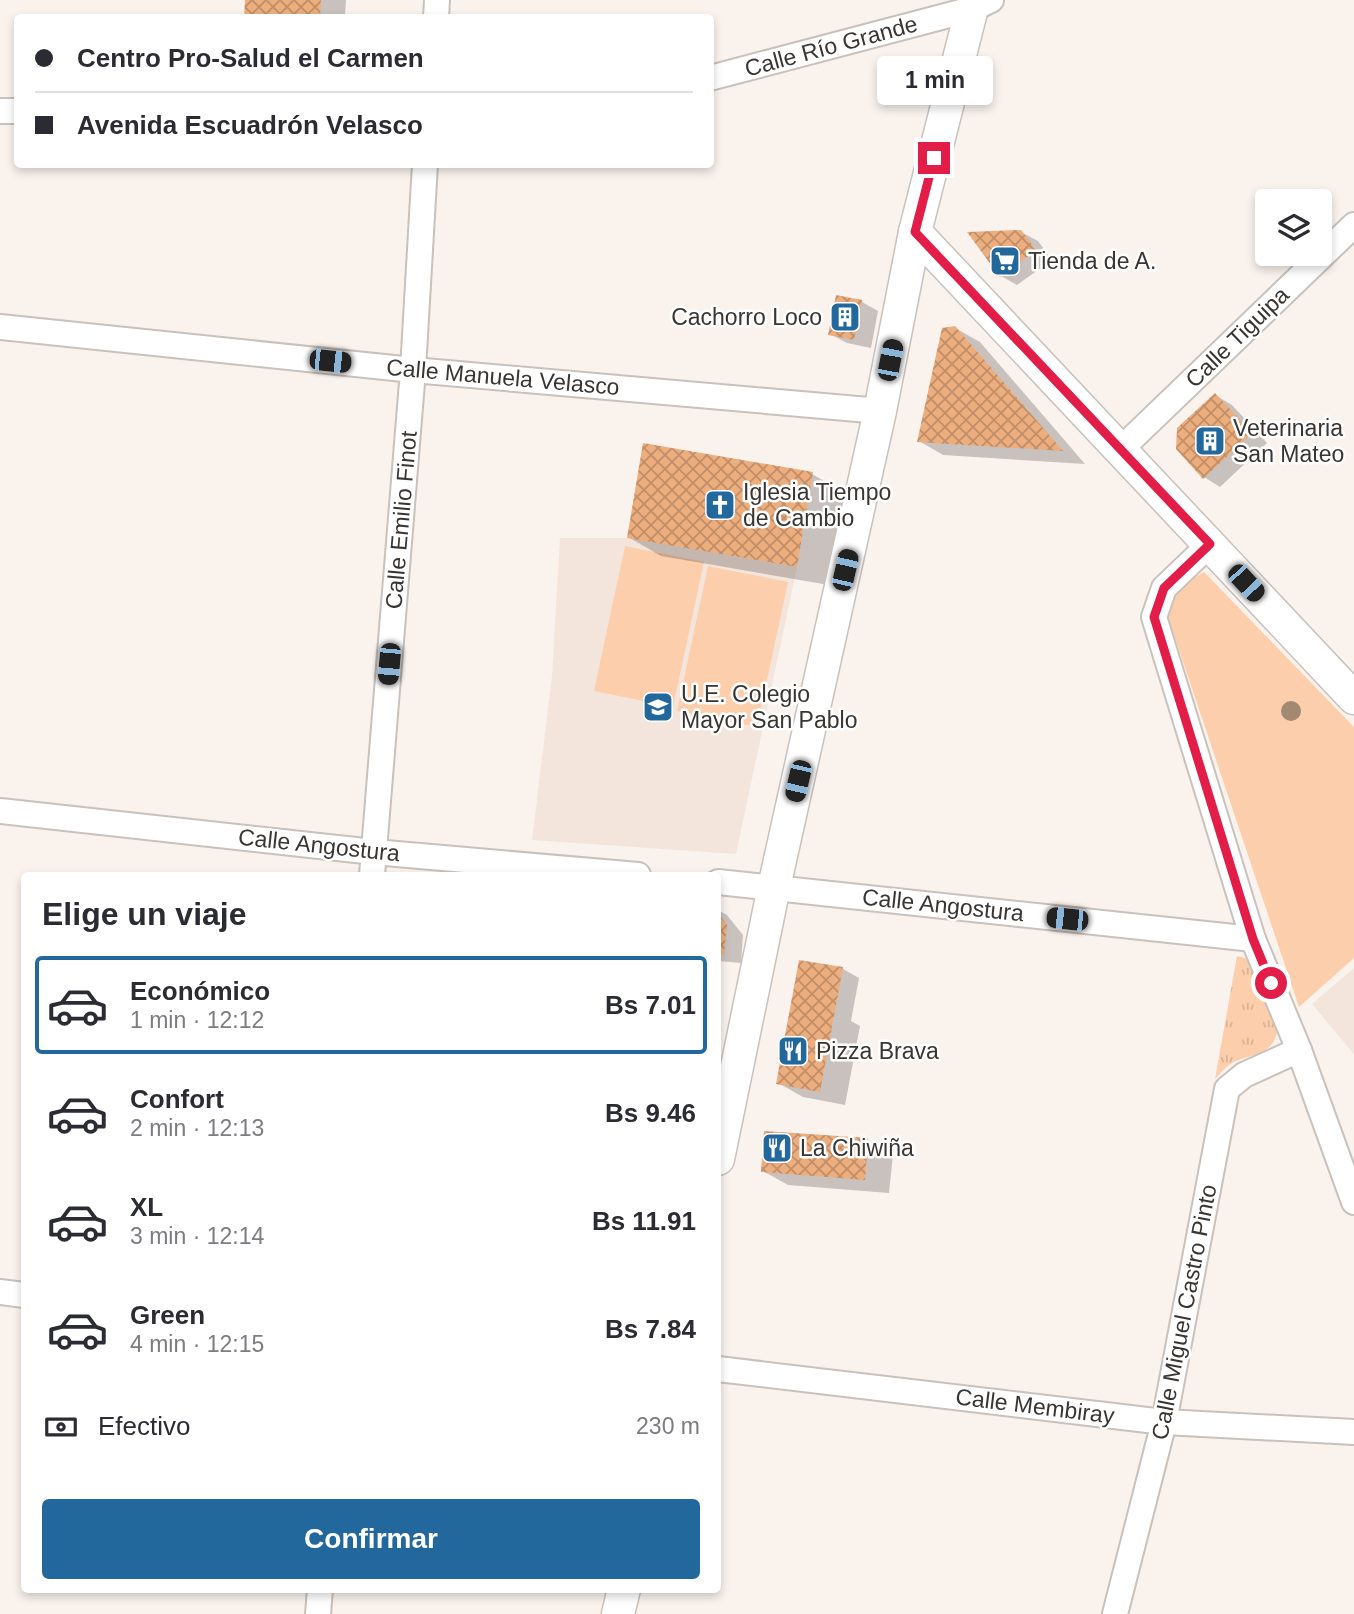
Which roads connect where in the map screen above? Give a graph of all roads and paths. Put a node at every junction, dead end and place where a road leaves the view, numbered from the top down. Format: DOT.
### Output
graph roads {
  1 [pos="979,3"];
  2 [pos="714,77"];
  3 [pos="425,168"];
  4 [pos="1354,225"];
  5 [pos="915,232"];
  6 [pos="0,327"];
  7 [pos="413,370"];
  8 [pos="880,411"];
  9 [pos="1121,449"];
  10 [pos="1210,544"];
  11 [pos="1354,698"];
  12 [pos="0,811"];
  13 [pos="373,863"];
  14 [pos="572,872"];
  15 [pos="721,882"];
  16 [pos="775,887"];
  17 [pos="1253,939"];
  18 [pos="1299,1050"];
  19 [pos="721,1145"];
  20 [pos="1348,1160"];
  21 [pos="1354,1202"];
  22 [pos="0,1292"];
  23 [pos="21,1295"];
  24 [pos="721,1369"];
  25 [pos="1164,1422"];
  26 [pos="1354,1432"];
  27 [pos="320,1593"];
  28 [pos="623,1593"];
  29 [pos="317,1614"];
  30 [pos="618,1614"];
  31 [pos="1115,1614"];
  1 -- 2 [label="street, Calle Río Grande"];
  1 -- 5 [label="street"];
  3 -- 7 [label="street, Calle Emilio Finot"];
  4 -- 9 [label="street, Calle Tiguipa"];
  5 -- 8 [label="street"];
  5 -- 9 [label="street"];
  6 -- 7 [label="street, Calle Manuela Velasco"];
  7 -- 8 [label="street, Calle Manuela Velasco"];
  7 -- 13 [label="street, Calle Emilio Finot"];
  8 -- 16 [label="street"];
  9 -- 10 [label="street"];
  10 -- 11 [label="street"];
  10 -- 17 [label="street"];
  12 -- 13 [label="street, Calle Angostura"];
  13 -- 14 [label="street, Calle Angostura"];
  15 -- 16 [label="street, Calle Angostura"];
  16 -- 17 [label="street, Calle Angostura"];
  16 -- 19 [label="street"];
  17 -- 18 [label="street"];
  18 -- 20 [label="street"];
  18 -- 25 [label="street, Calle Miguel Castro Pinto"];
  20 -- 21 [label="street"];
  22 -- 23 [label="street"];
  24 -- 25 [label="street, Calle Membiray"];
  25 -- 26 [label="street, Calle Membiray"];
  25 -- 31 [label="street, Calle Miguel Castro Pinto"];
  27 -- 29 [label="street"];
  28 -- 30 [label="street"];
}
